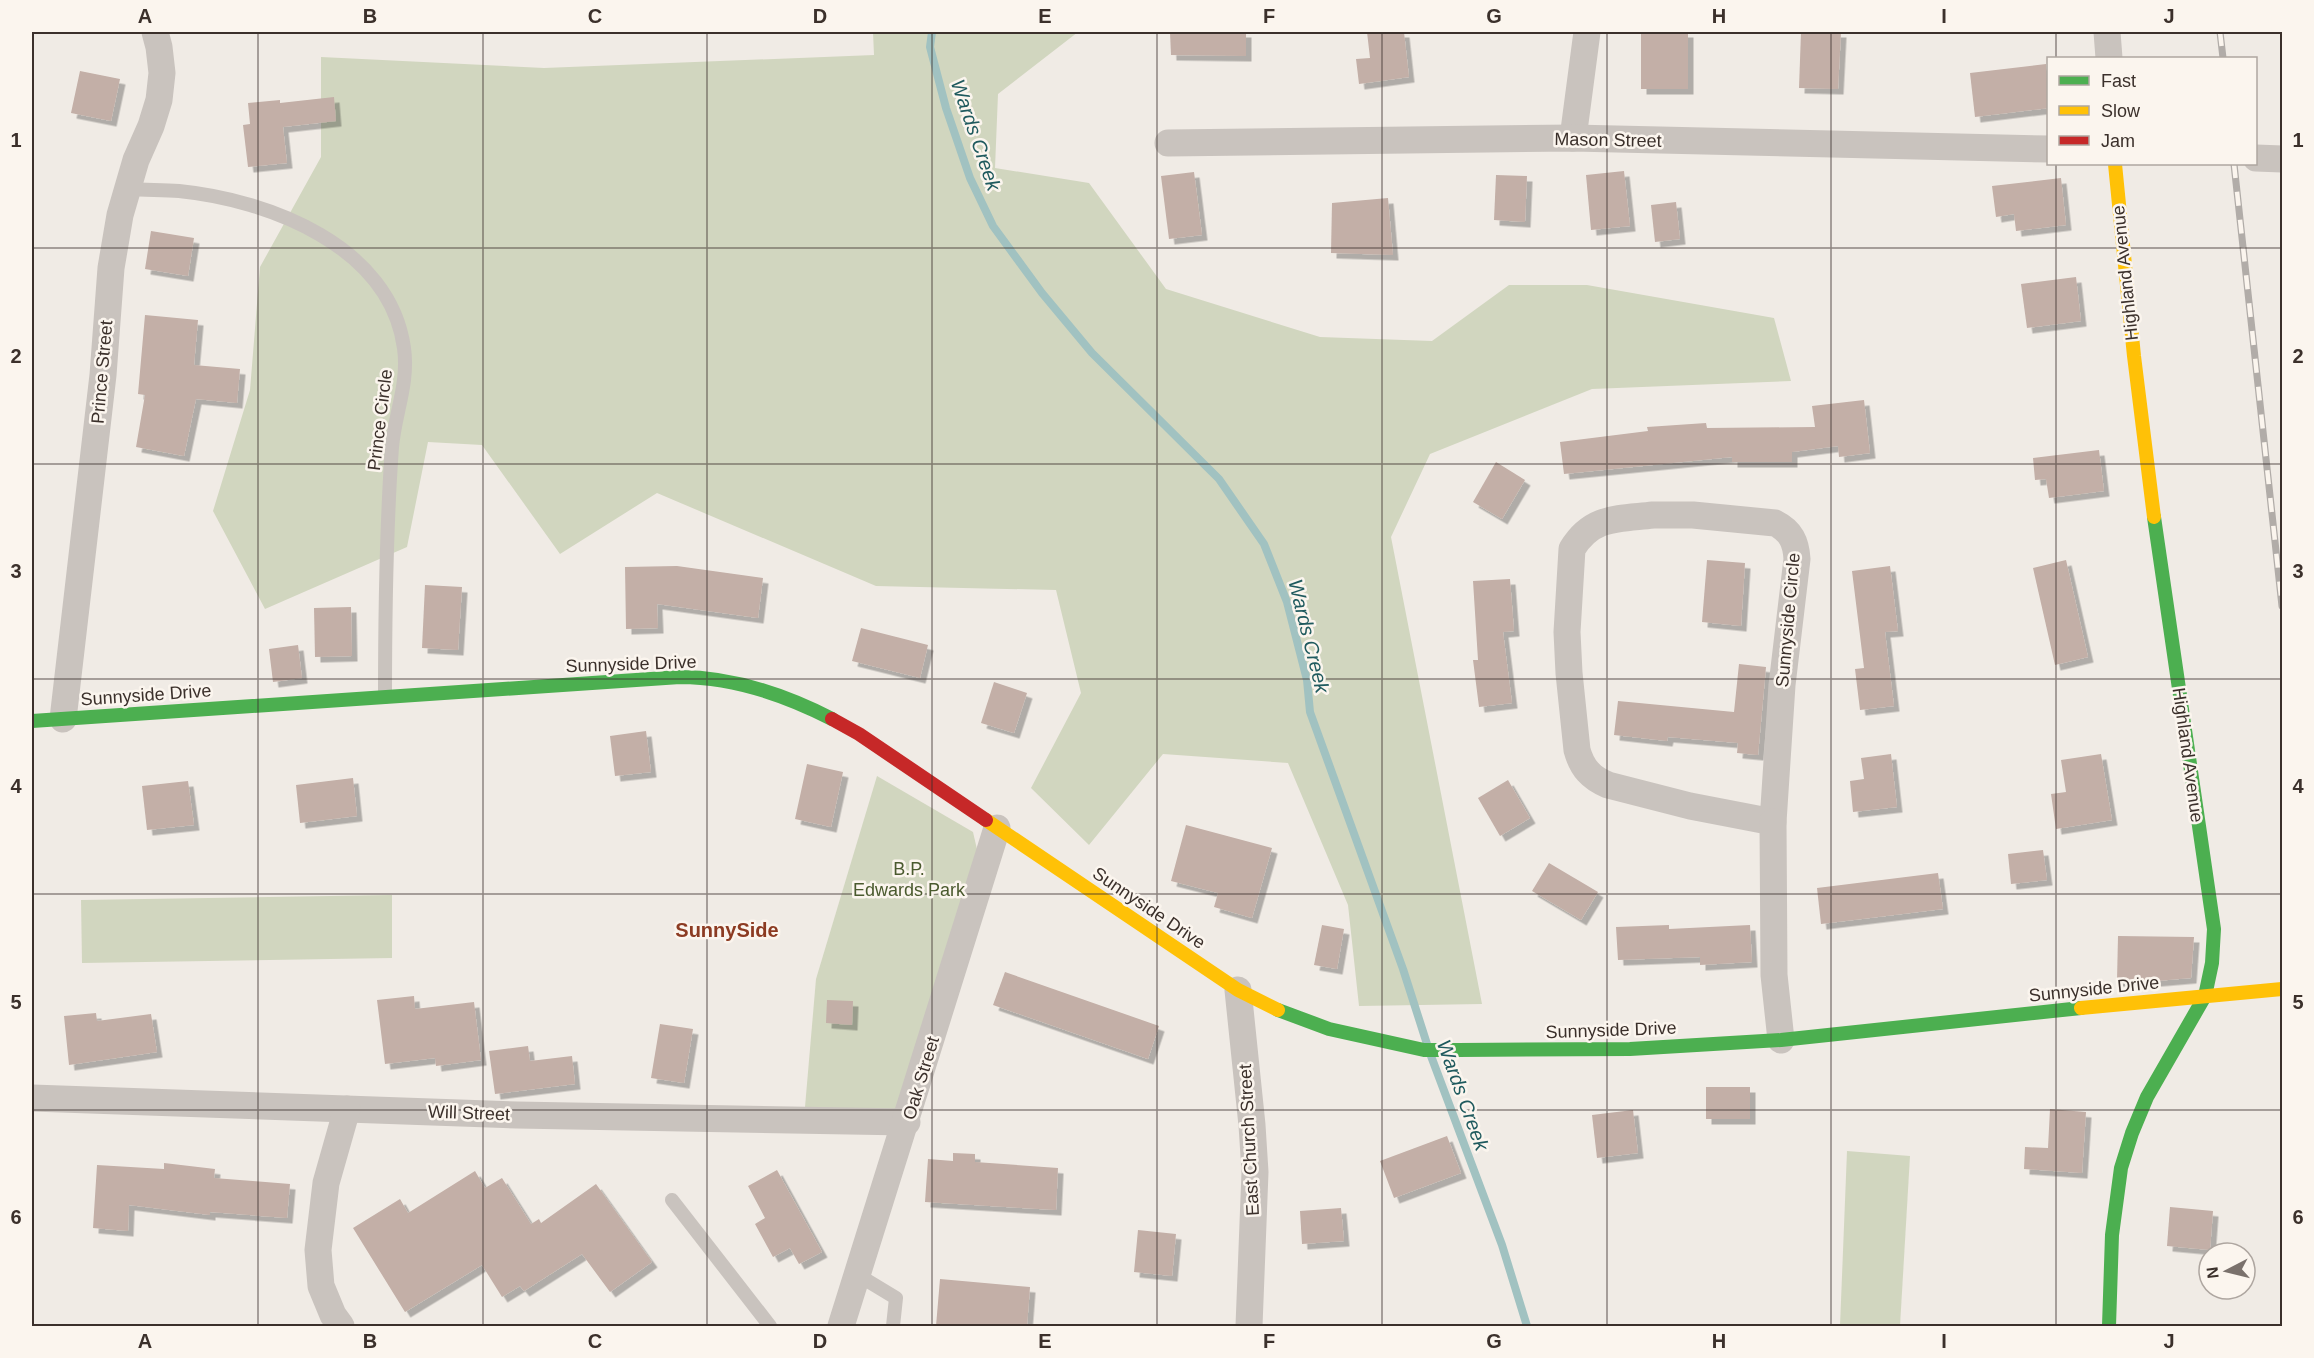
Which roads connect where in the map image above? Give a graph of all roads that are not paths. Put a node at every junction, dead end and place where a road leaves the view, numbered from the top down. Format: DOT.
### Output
graph roads {
  1 [pos="155,32"];
  2 [pos="1587,32"];
  3 [pos="2107,32"];
  4 [pos="2109,57"];
  5 [pos="1573,138"];
  6 [pos="1168,143"];
  7 [pos="2047,149"];
  8 [pos="2257,158"];
  9 [pos="2283,159"];
  10 [pos="2115,165"];
  11 [pos="129,189"];
  12 [pos="385,697"];
  13 [pos="63,719"];
  14 [pos="32,721"];
  15 [pos="1773,822"];
  16 [pos="997,828"];
  17 [pos="2283,989"];
  18 [pos="1238,990"];
  19 [pos="2205,996"];
  20 [pos="1781,1040"];
  21 [pos="32,1098"];
  22 [pos="347,1109"];
  23 [pos="907,1122"];
  24 [pos="672,1200"];
  25 [pos="858,1275"];
  26 [pos="341,1326"];
  27 [pos="770,1326"];
  28 [pos="841,1326"];
  29 [pos="893,1326"];
  30 [pos="1249,1326"];
  31 [pos="2109,1326"];
  1 -- 11 [label="street, Prince Street"];
  2 -- 5 [label="street"];
  3 -- 4 [label="street"];
  5 -- 6 [label="street, Mason Street"];
  5 -- 7 [label="street, Mason Street"];
  8 -- 9 [label="street"];
  10 -- 19 [label="street, Highland Avenue"];
  11 -- 12 [label="lane, Prince Circle"];
  11 -- 13 [label="street, Prince Street"];
  12 -- 13 [label="street, Sunnyside Drive"];
  12 -- 16 [label="street, Sunnyside Drive"];
  13 -- 14 [label="street, Sunnyside Drive"];
  15 -- 15 [label="street, Sunnyside Circle"];
  15 -- 20 [label="street, Sunnyside Circle"];
  16 -- 18 [label="street, Sunnyside Drive"];
  16 -- 23 [label="street, Oak Street"];
  17 -- 19 [label="street, Sunnyside Drive"];
  18 -- 20 [label="street, Sunnyside Drive"];
  18 -- 30 [label="street, East Church Street"];
  19 -- 20 [label="street, Sunnyside Drive"];
  19 -- 31 [label="street, Highland Avenue"];
  21 -- 22 [label="street, Will Street"];
  22 -- 23 [label="street, Will Street"];
  22 -- 26 [label="street"];
  23 -- 25 [label="street, Oak Street"];
  24 -- 27 [label="lane"];
  25 -- 28 [label="street, Oak Street"];
  25 -- 29 [label="lane"];
}
